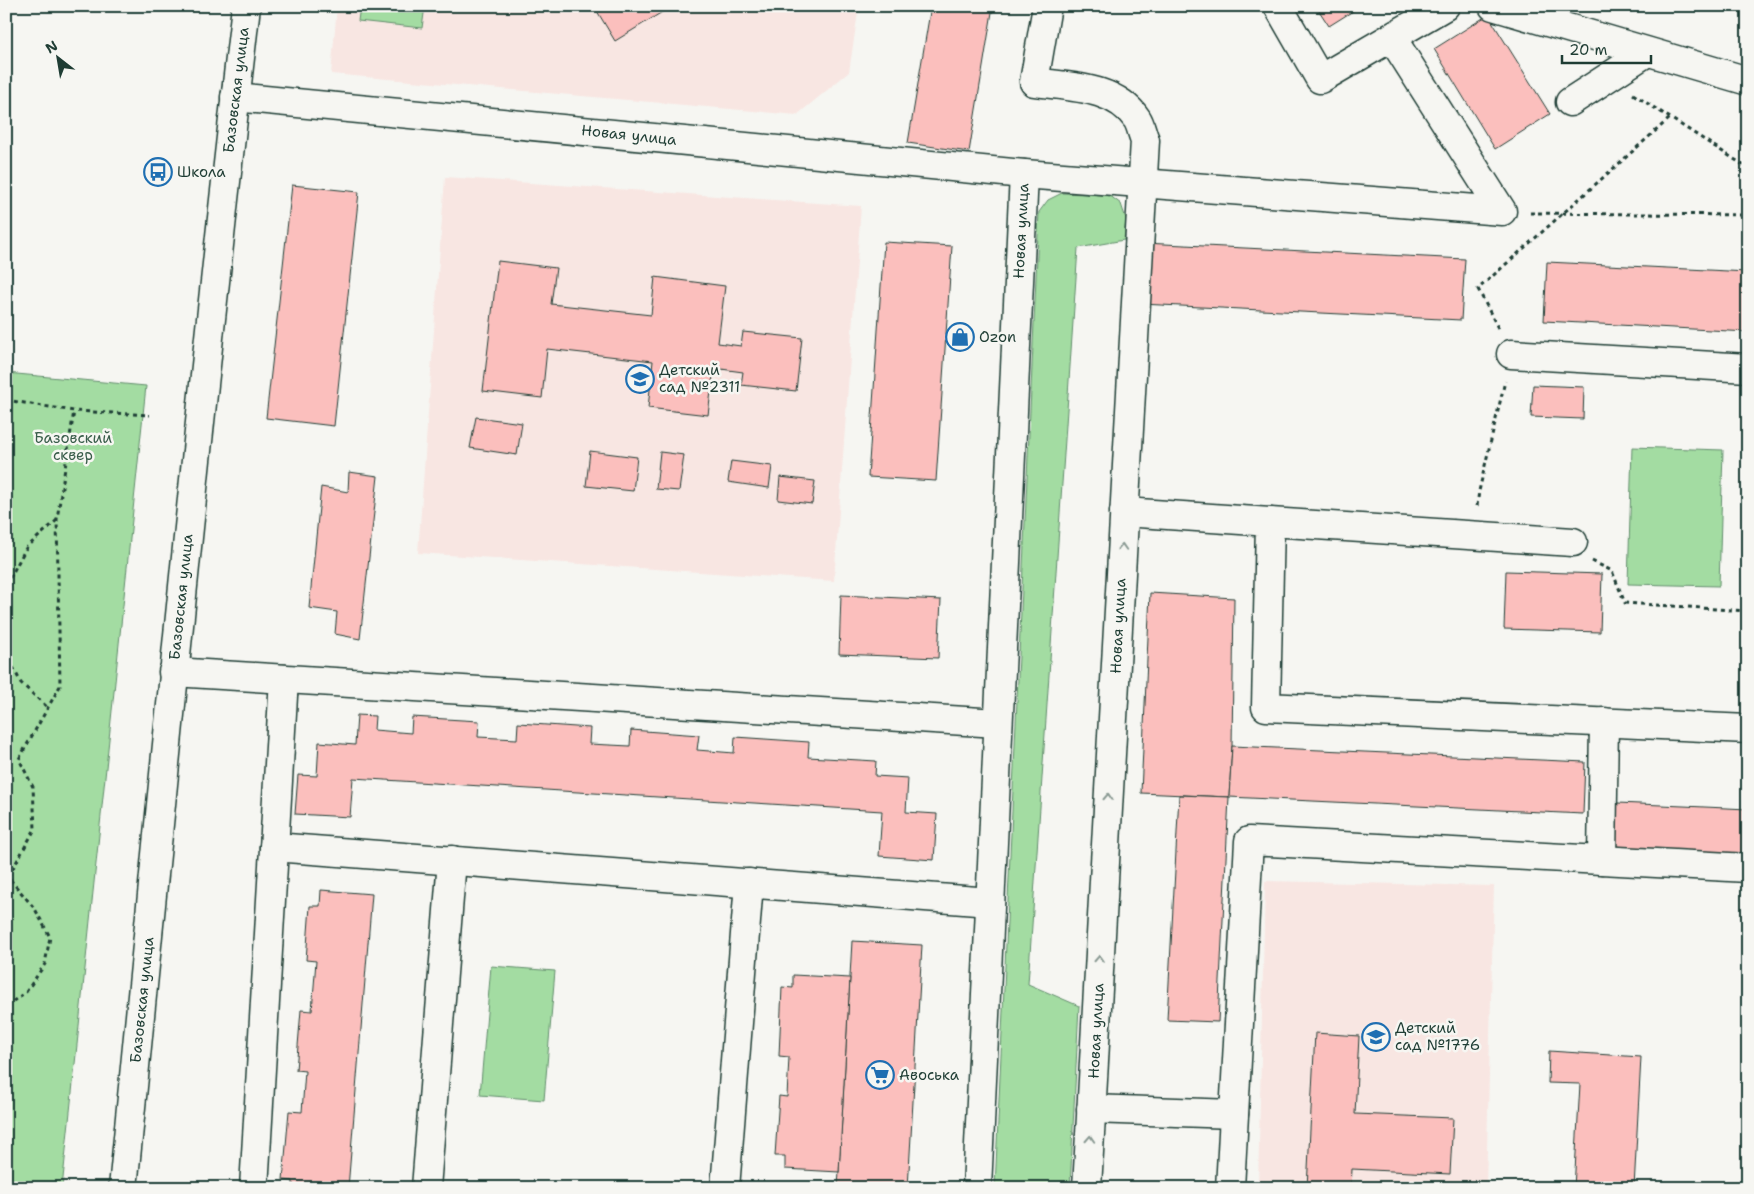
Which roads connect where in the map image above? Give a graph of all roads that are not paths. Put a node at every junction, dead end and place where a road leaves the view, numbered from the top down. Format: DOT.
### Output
graph roads {
  1 [pos="246,6"];
  2 [pos="1047,6"];
  3 [pos="1278,6"];
  4 [pos="1445,6"];
  5 [pos="1493,6"];
  6 [pos="1392,38"];
  7 [pos="1647,52"];
  8 [pos="1748,81"];
  9 [pos="235,97"];
  10 [pos="1570,102"];
  11 [pos="1024,174"];
  12 [pos="1142,183"];
  13 [pos="1511,354"];
  14 [pos="1748,368"];
  15 [pos="1124,512"];
  16 [pos="1270,522"];
  17 [pos="1573,542"];
  18 [pos="173,672"];
  19 [pos="284,679"];
  20 [pos="1604,722"];
  21 [pos="998,723"];
  22 [pos="1748,729"];
  23 [pos="274,847"];
  24 [pos="452,860"];
  25 [pos="1602,860"];
  26 [pos="1748,868"];
  27 [pos="749,883"];
  28 [pos="990,902"];
  29 [pos="1091,1109"];
  30 [pos="1234,1114"];
  31 [pos="123,1188"];
  32 [pos="254,1188"];
  33 [pos="426,1188"];
  34 [pos="724,1188"];
  35 [pos="977,1188"];
  36 [pos="1087,1188"];
  37 [pos="1230,1188"];
  1 -- 9 [label="street, Базовская улица"];
  2 -- 12 [label="street"];
  3 -- 6 [label="street"];
  4 -- 6 [label="street"];
  5 -- 7 [label="street"];
  6 -- 12 [label="street"];
  7 -- 8 [label="street"];
  7 -- 10 [label="street"];
  9 -- 11 [label="street, Новая улица"];
  9 -- 18 [label="street, Базовская улица"];
  11 -- 12 [label="street, Новая улица"];
  11 -- 21 [label="street, Новая улица"];
  12 -- 15 [label="street, Новая улица"];
  13 -- 14 [label="street"];
  15 -- 16 [label="street"];
  29 -- 15 [label="street, Новая улица, one-way"];
  16 -- 17 [label="street"];
  16 -- 20 [label="street"];
  18 -- 19 [label="street"];
  18 -- 31 [label="street, Базовская улица"];
  19 -- 21 [label="street"];
  19 -- 23 [label="street"];
  20 -- 22 [label="street"];
  20 -- 25 [label="street"];
  21 -- 28 [label="street, Новая улица"];
  23 -- 24 [label="street"];
  23 -- 32 [label="street"];
  24 -- 27 [label="street"];
  24 -- 33 [label="street"];
  25 -- 26 [label="street"];
  25 -- 30 [label="street"];
  27 -- 28 [label="street"];
  27 -- 34 [label="street"];
  28 -- 35 [label="street, Новая улица"];
  29 -- 30 [label="street"];
  36 -- 29 [label="street, Новая улица, one-way"];
  30 -- 37 [label="street"];
}
